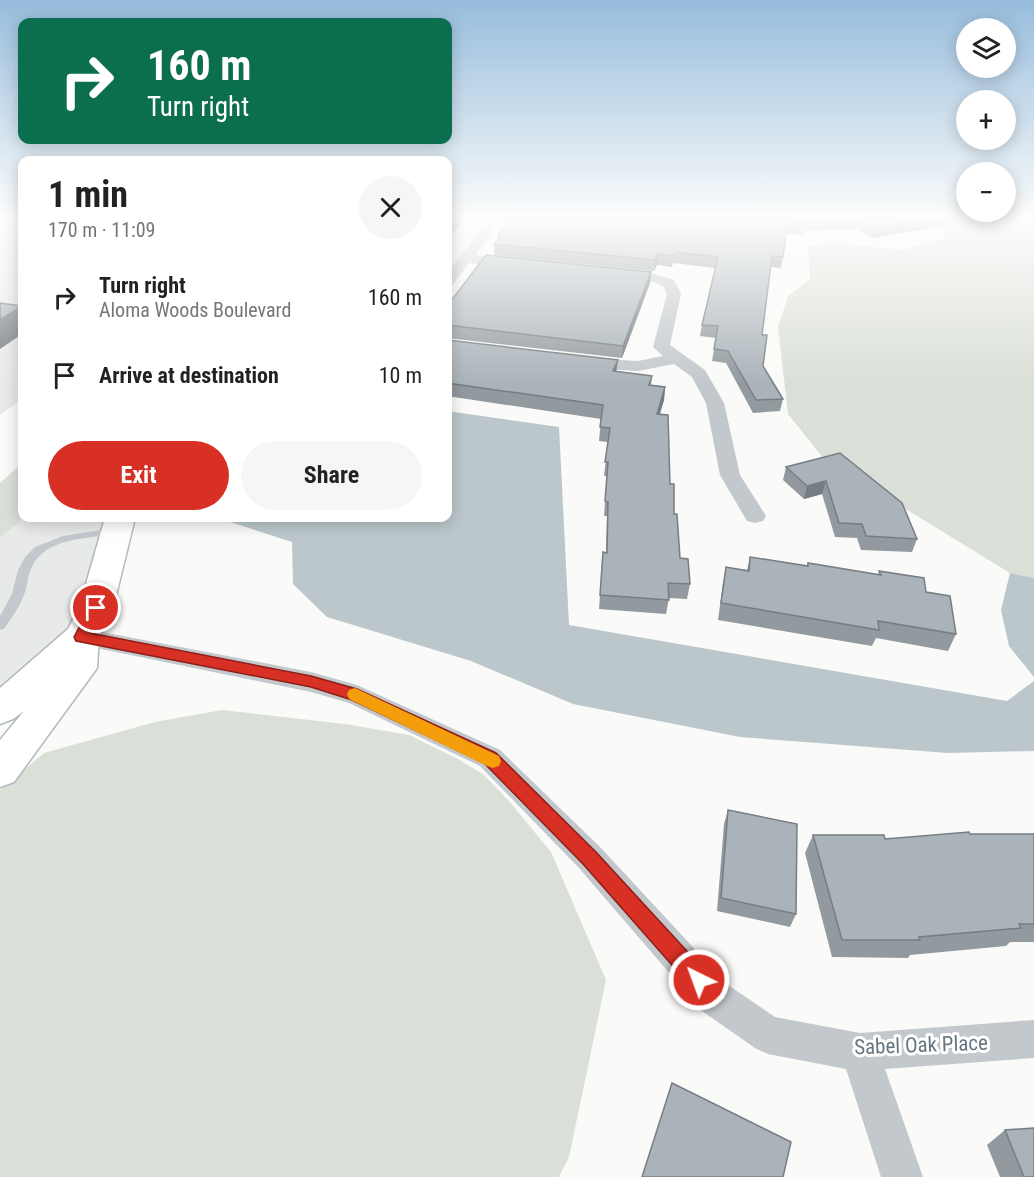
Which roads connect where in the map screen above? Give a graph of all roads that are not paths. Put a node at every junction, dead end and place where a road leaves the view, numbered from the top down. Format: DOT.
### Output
graph roads {
  1 [pos="623,274"];
  2 [pos="675,359"];
  3 [pos="571,361"];
  4 [pos="755,516"];
  5 [pos="118,524"];
  6 [pos="0,626"];
  7 [pos="81,637"];
  8 [pos="0,709"];
  9 [pos="0,770"];
  10 [pos="1034,1039"];
  11 [pos="860,1052"];
  12 [pos="902,1177"];
  1 -- 2 [label="street"];
  2 -- 3 [label="street"];
  2 -- 4 [label="street"];
  5 -- 6 [label="lane"];
  5 -- 7 [label="street"];
  7 -- 8 [label="street"];
  7 -- 9 [label="street"];
  7 -- 11 [label="street, Sabel Oak Place"];
  10 -- 11 [label="street, Sabel Oak Place"];
  11 -- 12 [label="street"];
}
